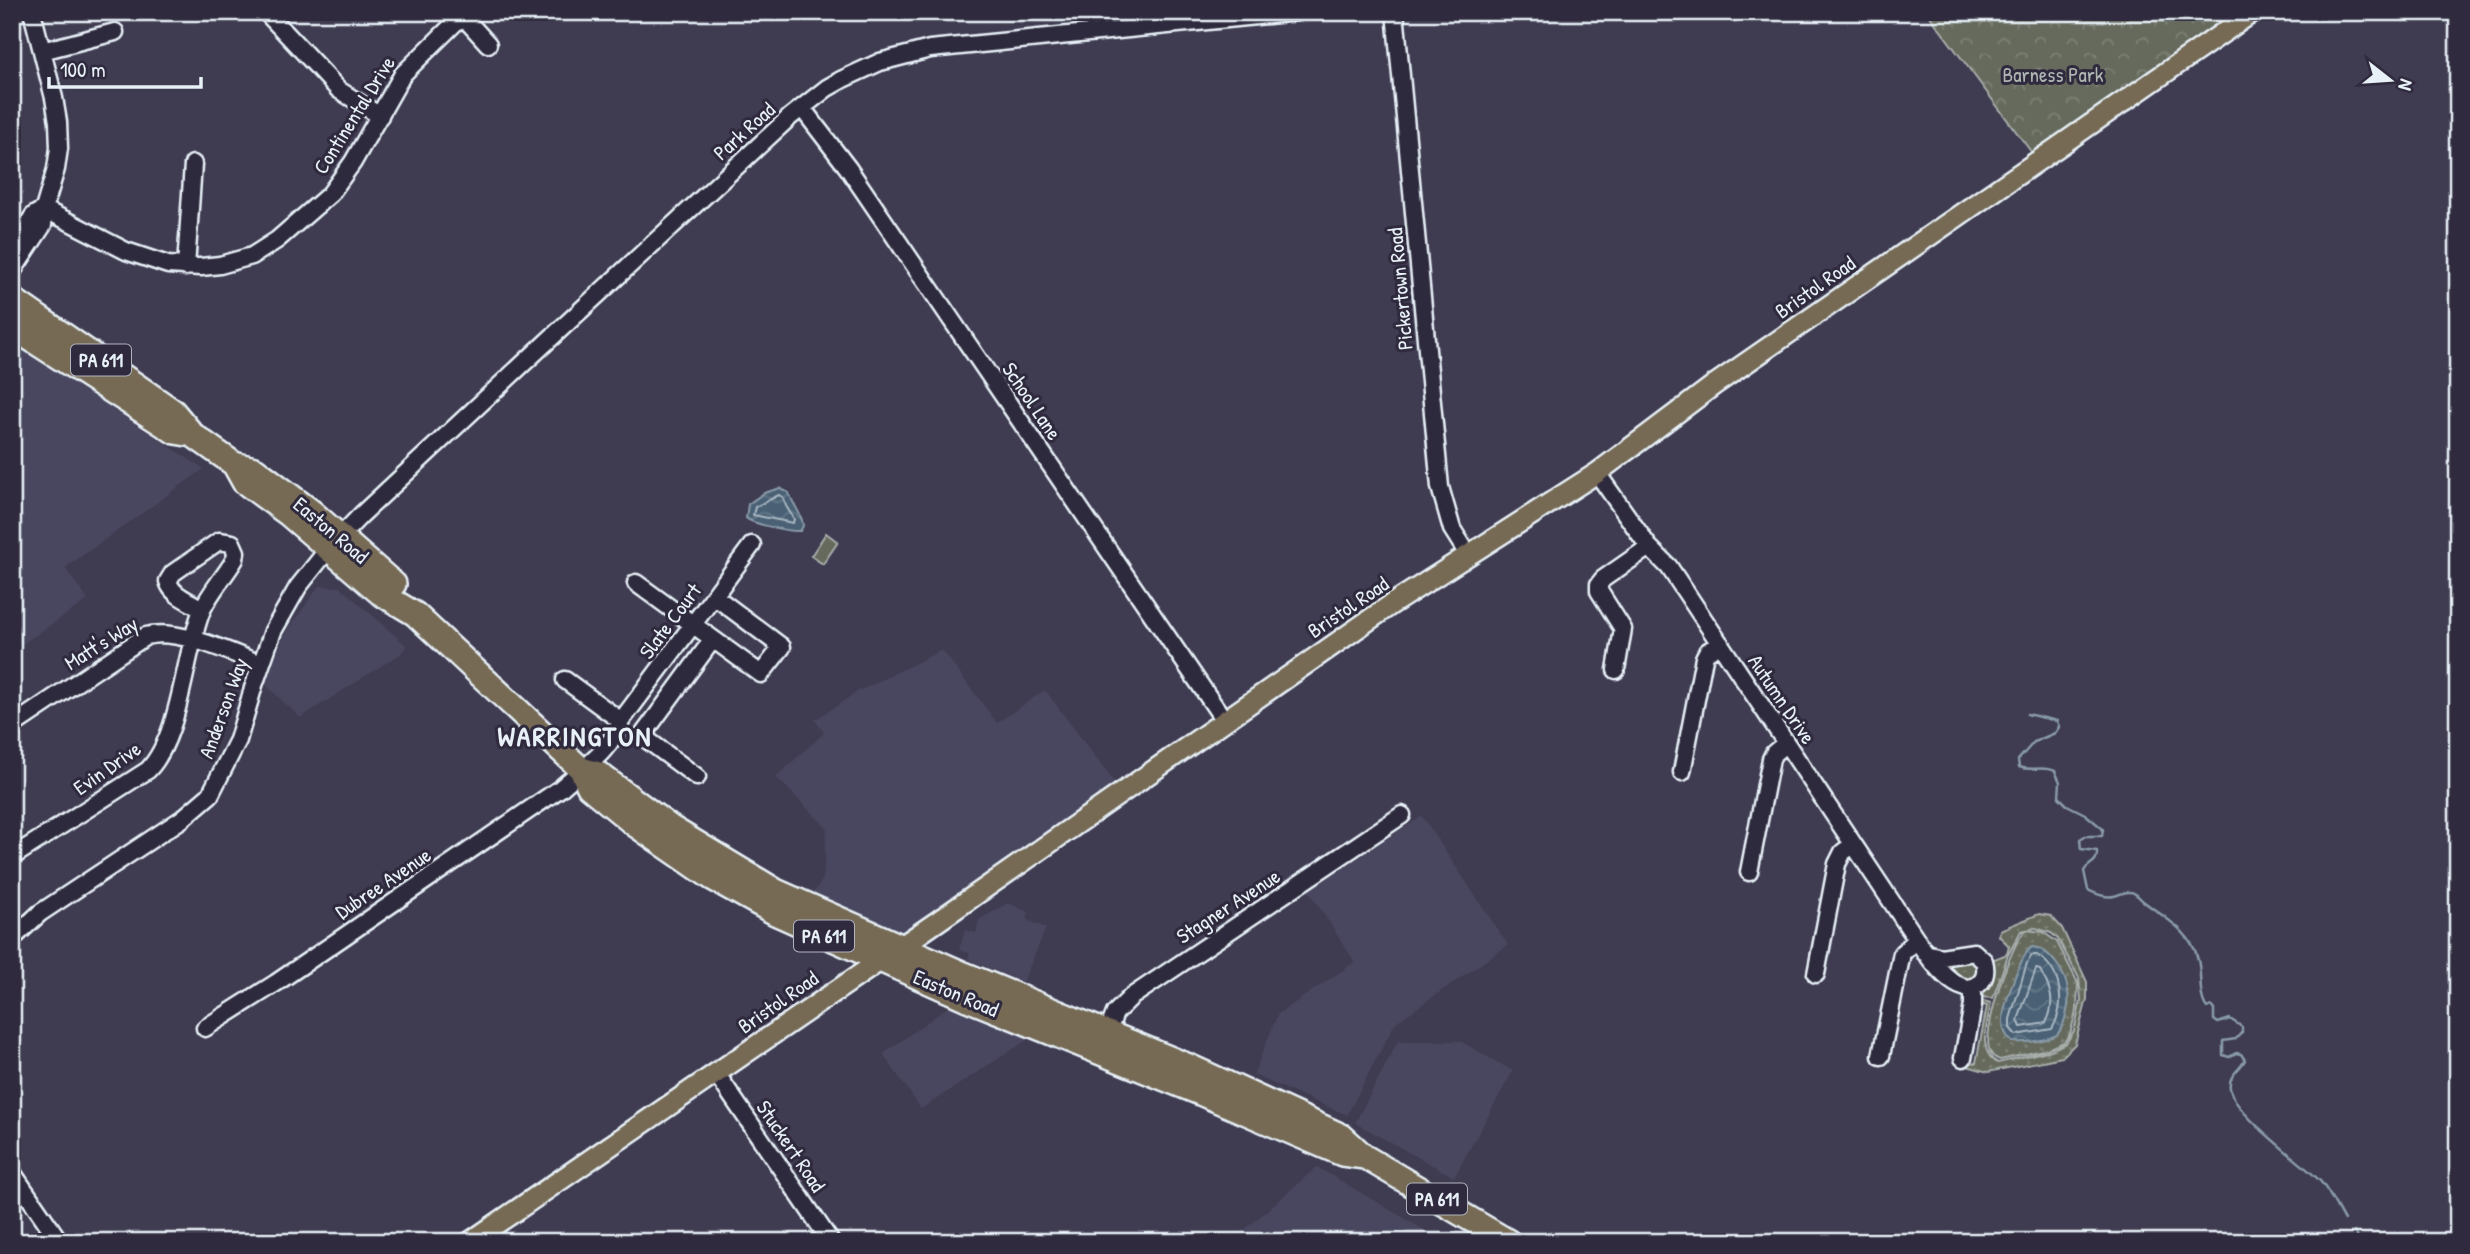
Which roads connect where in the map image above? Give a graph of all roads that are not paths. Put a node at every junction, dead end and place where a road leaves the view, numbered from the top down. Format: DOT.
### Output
graph roads {
  1 [pos="33,12"];
  2 [pos="266,12"];
  3 [pos="1298,12"];
  4 [pos="1395,12"];
  5 [pos="2253,12"];
  6 [pos="462,13"];
  7 [pos="115,32"];
  8 [pos="488,44"];
  9 [pos="42,51"];
  10 [pos="802,108"];
  11 [pos="380,116"];
  12 [pos="192,164"];
  13 [pos="44,209"];
  14 [pos="12,247"];
  15 [pos="186,267"];
  16 [pos="12,271"];
  17 [pos="12,299"];
  18 [pos="12,327"];
  19 [pos="193,435"];
  20 [pos="1597,473"];
  21 [pos="334,542"];
  22 [pos="752,545"];
  23 [pos="1649,547"];
  24 [pos="1469,556"];
  25 [pos="636,583"];
  26 [pos="714,596"];
  27 [pos="202,609"];
  28 [pos="693,624"];
  29 [pos="713,639"];
  30 [pos="194,641"];
  31 [pos="1720,643"];
  32 [pos="261,664"];
  33 [pos="1616,670"];
  34 [pos="565,680"];
  35 [pos="643,691"];
  36 [pos="664,707"];
  37 [pos="1224,720"];
  38 [pos="621,721"];
  39 [pos="12,726"];
  40 [pos="1786,743"];
  41 [pos="581,769"];
  42 [pos="1682,772"];
  43 [pos="697,777"];
  44 [pos="1402,815"];
  45 [pos="1853,845"];
  46 [pos="12,857"];
  47 [pos="1749,872"];
  48 [pos="13,937"];
  49 [pos="1921,946"];
  50 [pos="900,947"];
  51 [pos="880,961"];
  52 [pos="1815,974"];
  53 [pos="1973,987"];
  54 [pos="205,1028"];
  55 [pos="1103,1043"];
  56 [pos="1881,1056"];
  57 [pos="1963,1058"];
  58 [pos="716,1073"];
  59 [pos="12,1172"];
  60 [pos="60,1242"];
  61 [pos="470,1242"];
  62 [pos="831,1242"];
  63 [pos="1509,1242"];
  1 -- 9 [label="street"];
  2 -- 11 [label="street"];
  3 -- 10 [label="street, Park Road"];
  4 -- 24 [label="street, Pickertown Road"];
  5 -- 20 [label="main road, Bristol Road"];
  6 -- 8 [label="street"];
  6 -- 11 [label="street, Continental Drive"];
  7 -- 9 [label="street"];
  9 -- 13 [label="street"];
  10 -- 21 [label="street, Park Road"];
  10 -- 37 [label="street, School Lane"];
  11 -- 15 [label="street, Continental Drive"];
  12 -- 15 [label="street"];
  13 -- 14 [label="street"];
  13 -- 15 [label="street, Continental Drive"];
  13 -- 16 [label="street"];
  17 -- 19 [label="highway, Easton Road / PA 611"];
  18 -- 19 [label="highway, Easton Road / PA 611"];
  19 -- 21 [label="highway, Easton Road / PA 611"];
  20 -- 23 [label="street, Autumn Drive"];
  20 -- 24 [label="main road, Bristol Road"];
  21 -- 32 [label="street, Anderson Way"];
  21 -- 41 [label="highway, Easton Road / PA 611"];
  22 -- 26 [label="street, Slate Court"];
  23 -- 31 [label="street, Autumn Drive"];
  23 -- 33 [label="street"];
  24 -- 37 [label="main road, Bristol Road"];
  25 -- 28 [label="street"];
  26 -- 28 [label="street, Slate Court"];
  26 -- 29 [label="street"];
  27 -- 27 [label="street"];
  27 -- 30 [label="street, Evin Drive"];
  28 -- 29 [label="street"];
  28 -- 35 [label="street, Slate Court"];
  29 -- 36 [label="street"];
  30 -- 32 [label="street, Matt's Way"];
  30 -- 39 [label="street, Matt's Way"];
  30 -- 46 [label="street, Evin Drive"];
  31 -- 40 [label="street, Autumn Drive"];
  31 -- 42 [label="street"];
  32 -- 48 [label="street, Anderson Way"];
  34 -- 38 [label="street"];
  35 -- 36 [label="street"];
  35 -- 38 [label="street, Slate Court"];
  36 -- 43 [label="street"];
  37 -- 50 [label="main road, Bristol Road"];
  38 -- 41 [label="street, Slate Court"];
  40 -- 45 [label="street, Autumn Drive"];
  40 -- 47 [label="street"];
  41 -- 50 [label="highway, Easton Road / PA 611"];
  41 -- 51 [label="highway, Easton Road / PA 611"];
  41 -- 54 [label="street, Dubree Avenue"];
  44 -- 55 [label="street, Stagner Avenue"];
  45 -- 49 [label="street, Autumn Drive"];
  45 -- 52 [label="street"];
  49 -- 53 [label="street, Autumn Drive"];
  49 -- 53 [label="street"];
  49 -- 56 [label="street"];
  50 -- 51 [label="main road, Bristol Road"];
  50 -- 55 [label="highway, Easton Road / PA 611"];
  51 -- 55 [label="highway, Easton Road / PA 611"];
  51 -- 58 [label="main road, Bristol Road"];
  53 -- 57 [label="street"];
  55 -- 63 [label="highway, Easton Road / PA 611"];
  58 -- 61 [label="main road, Bristol Road"];
  58 -- 62 [label="street, Stuckert Road"];
  59 -- 60 [label="street"];
}
